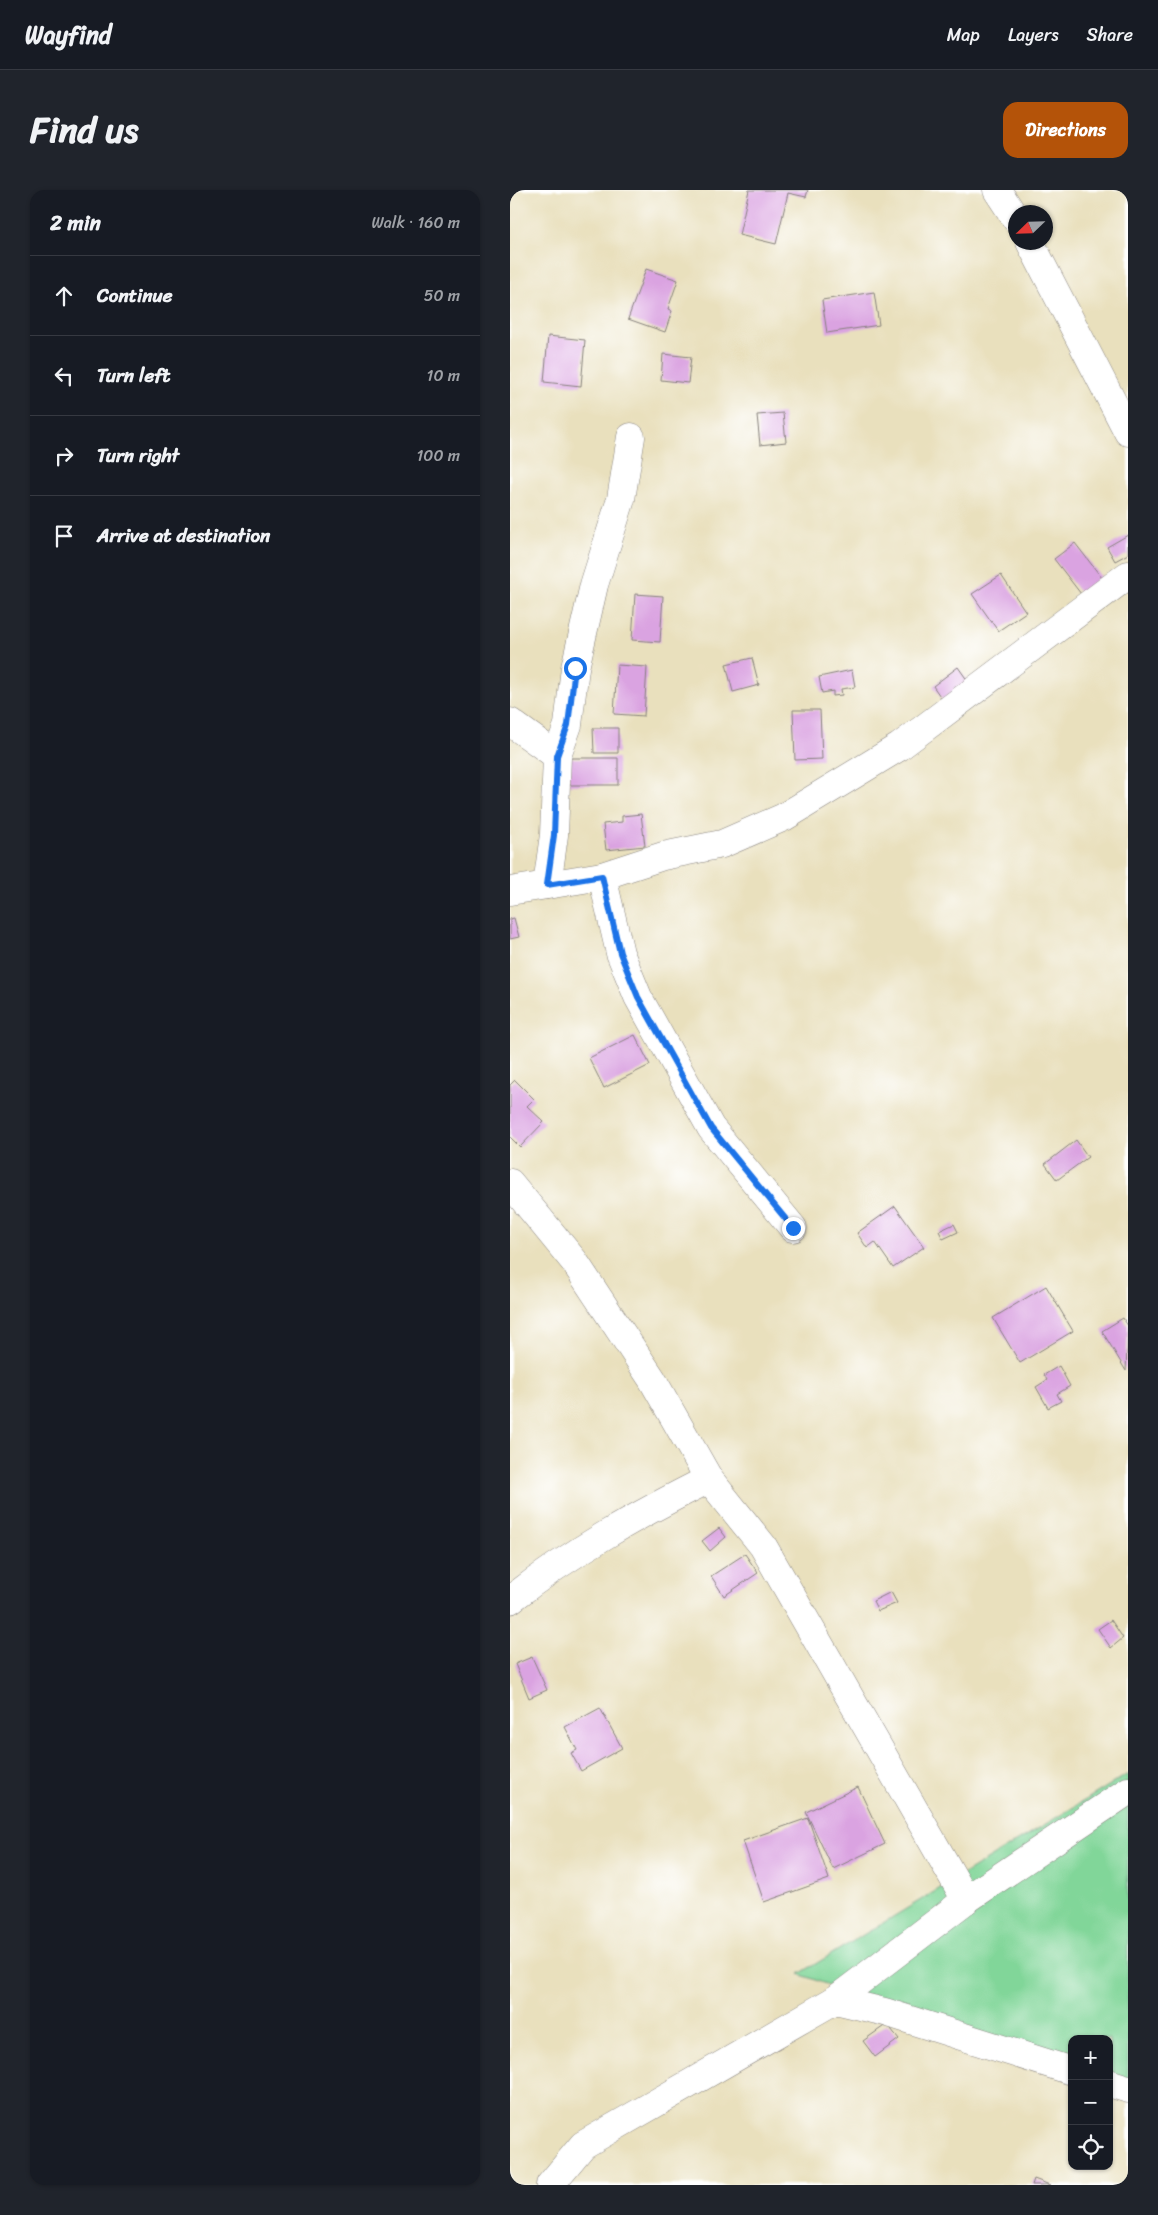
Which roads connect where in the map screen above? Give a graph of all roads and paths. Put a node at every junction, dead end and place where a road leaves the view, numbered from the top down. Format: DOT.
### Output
graph roads {
  1 [pos="997,190"];
  2 [pos="1008,207"];
  3 [pos="1034,250"];
  4 [pos="1128,432"];
  5 [pos="631,437"];
  6 [pos="1128,575"];
  7 [pos="510,722"];
  8 [pos="557,756"];
  9 [pos="602,876"];
  10 [pos="547,885"];
  11 [pos="510,891"];
  12 [pos="510,1183"];
  13 [pos="793,1228"];
  14 [pos="709,1480"];
  15 [pos="510,1600"];
  16 [pos="1128,1791"];
  17 [pos="966,1900"];
  18 [pos="835,2000"];
  19 [pos="1068,2071"];
  20 [pos="1113,2085"];
  21 [pos="1128,2089"];
  22 [pos="550,2185"];
  1 -- 2 [label="street"];
  3 -- 4 [label="street"];
  5 -- 8 [label="street"];
  6 -- 9 [label="street"];
  7 -- 8 [label="street"];
  8 -- 10 [label="street"];
  9 -- 10 [label="street"];
  9 -- 13 [label="street"];
  10 -- 11 [label="street"];
  12 -- 14 [label="street"];
  14 -- 15 [label="street"];
  14 -- 17 [label="street"];
  16 -- 17 [label="street"];
  17 -- 18 [label="street"];
  18 -- 19 [label="street"];
  18 -- 22 [label="street"];
  20 -- 21 [label="street"];
}
